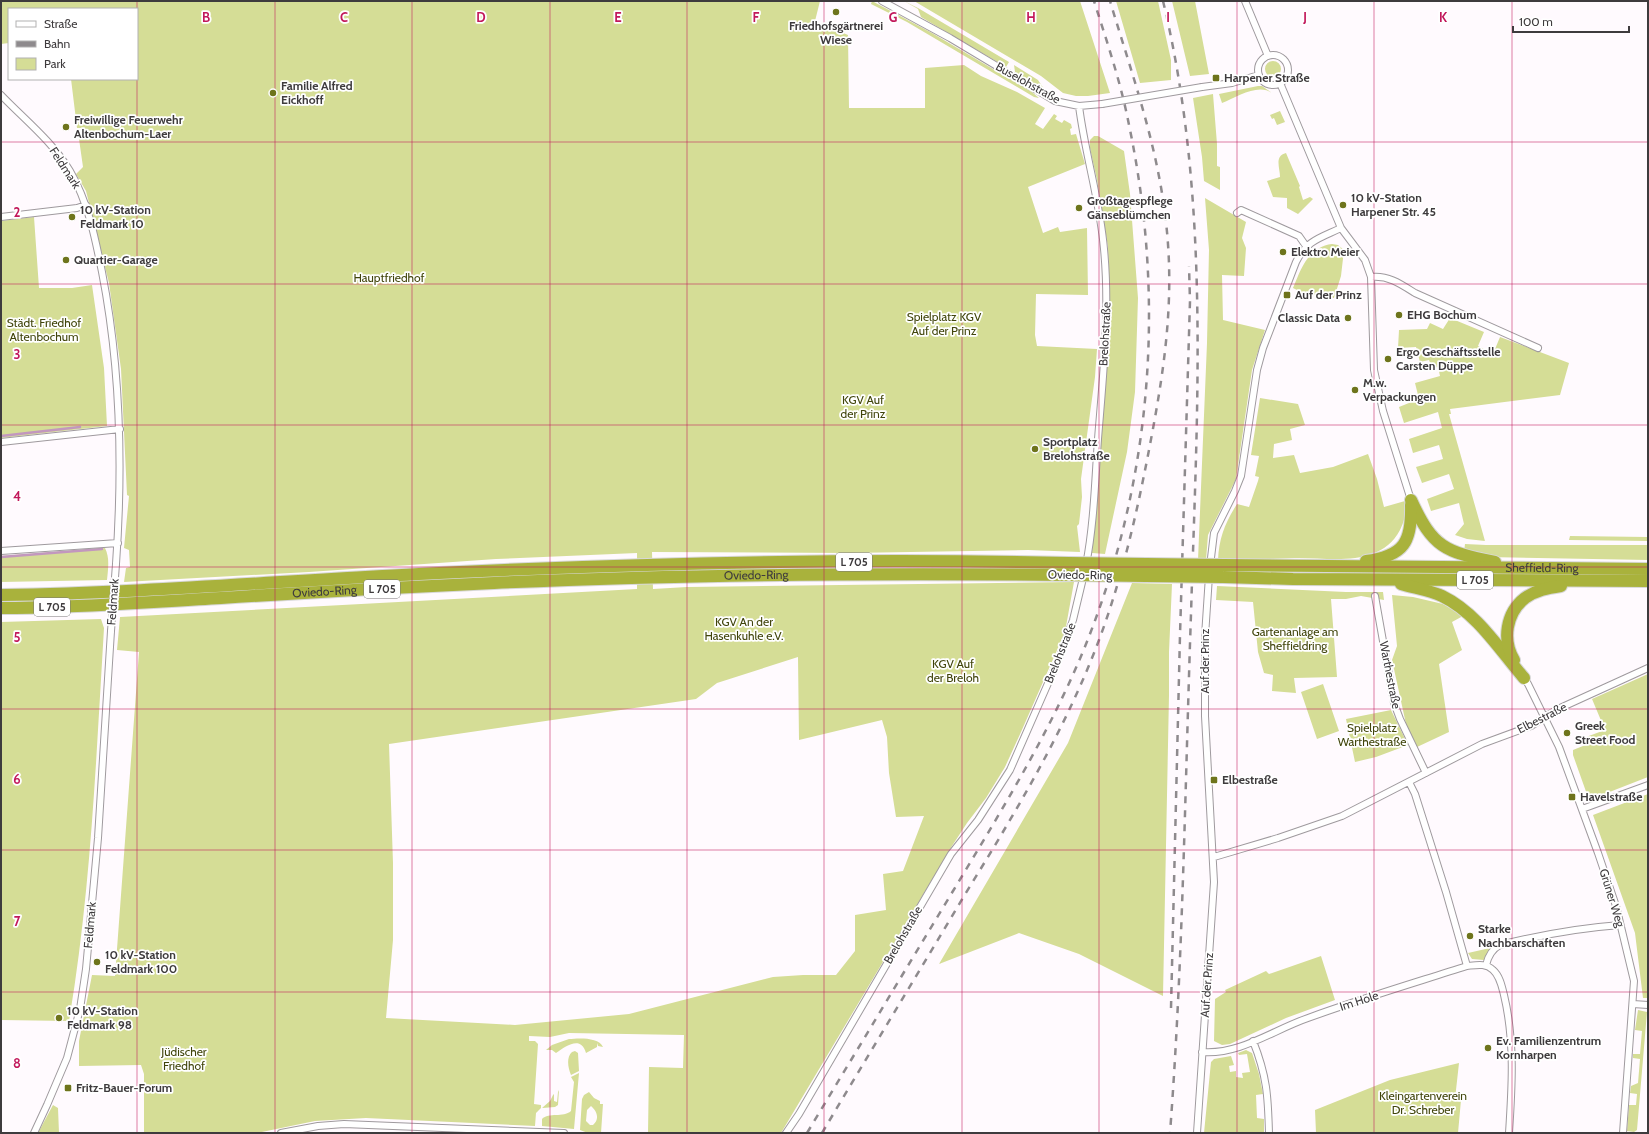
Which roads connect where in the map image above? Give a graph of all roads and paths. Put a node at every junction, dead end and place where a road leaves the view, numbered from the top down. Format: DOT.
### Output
graph roads {
  1 [pos="882,1"];
  2 [pos="1245,1"];
  3 [pos="1268,56"];
  4 [pos="1259,75"];
  5 [pos="1280,82"];
  6 [pos="1,95"];
  7 [pos="1079,106"];
  8 [pos="86,205"];
  9 [pos="1237,212"];
  10 [pos="1,217"];
  11 [pos="1341,228"];
  12 [pos="1306,246"];
  13 [pos="1371,277"];
  14 [pos="1538,348"];
  15 [pos="120,429"];
  16 [pos="1,442"];
  17 [pos="1411,500"];
  18 [pos="118,542"];
  19 [pos="1,551"];
  20 [pos="1387,566"];
  21 [pos="1329,567"];
  22 [pos="1524,568"];
  23 [pos="1069,569"];
  24 [pos="1648,569"];
  25 [pos="1224,571"];
  26 [pos="1388,580"];
  27 [pos="1596,580"];
  28 [pos="1648,581"];
  29 [pos="1,595"];
  30 [pos="1375,596"];
  31 [pos="1,608"];
  32 [pos="1648,668"];
  33 [pos="1524,678"];
  34 [pos="1544,718"];
  35 [pos="1426,773"];
  36 [pos="1409,782"];
  37 [pos="1648,785"];
  38 [pos="1582,810"];
  39 [pos="1214,857"];
  40 [pos="1620,925"];
  41 [pos="1486,965"];
  42 [pos="1467,966"];
  43 [pos="1633,1004"];
  44 [pos="1648,1005"];
  45 [pos="1253,1041"];
  46 [pos="1202,1052"];
  47 [pos="34,1133"];
  48 [pos="281,1133"];
  49 [pos="564,1133"];
  50 [pos="786,1133"];
  51 [pos="1197,1133"];
  52 [pos="1269,1133"];
  53 [pos="1509,1133"];
  54 [pos="1623,1133"];
  1 -- 7 [label="street, Buselohstraße"];
  2 -- 3 [label="street"];
  3 -- 4 [label="street"];
  3 -- 5 [label="street"];
  4 -- 5 [label="street"];
  4 -- 7 [label="street, Buselohstraße, bridge"];
  5 -- 11 [label="street"];
  6 -- 8 [label="street, Feldmark"];
  7 -- 50 [label="street, Brelohstraße"];
  8 -- 10 [label="street"];
  8 -- 15 [label="street, Feldmark"];
  9 -- 12 [label="street"];
  11 -- 12 [label="street"];
  11 -- 13 [label="street"];
  12 -- 39 [label="street, Auf der Prinz"];
  13 -- 14 [label="street"];
  13 -- 17 [label="street"];
  15 -- 16 [label="street"];
  15 -- 18 [label="street, Feldmark"];
  17 -- 21 [label="highway, L 705"];
  17 -- 22 [label="highway, L 705"];
  18 -- 19 [label="street"];
  18 -- 47 [label="street, Feldmark, bridge"];
  20 -- 21 [label="highway, Oviedo-Ring / L 705"];
  20 -- 22 [label="highway, Sheffield-Ring / L 705"];
  21 -- 25 [label="highway, Oviedo-Ring / L 705"];
  22 -- 24 [label="highway, Sheffield-Ring / L 705"];
  23 -- 25 [label="highway, Oviedo-Ring / L 705, bridge"];
  23 -- 29 [label="highway, Oviedo-Ring / L 705"];
  23 -- 31 [label="highway, Oviedo-Ring / L 705"];
  25 -- 26 [label="highway, Oviedo-Ring / L 705"];
  26 -- 27 [label="highway, Sheffield-Ring / L 705"];
  26 -- 33 [label="highway, L 705"];
  27 -- 28 [label="highway, Sheffield-Ring / L 705"];
  27 -- 33 [label="highway, L 705"];
  30 -- 35 [label="street, Warthestraße"];
  32 -- 34 [label="street, Elbestraße"];
  33 -- 34 [label="street, Grüner Weg"];
  34 -- 35 [label="street, Elbestraße"];
  34 -- 38 [label="street, Grüner Weg"];
  35 -- 36 [label="street, Elbestraße"];
  36 -- 39 [label="street, Elbestraße"];
  36 -- 42 [label="street"];
  37 -- 38 [label="street"];
  38 -- 40 [label="street, Grüner Weg"];
  39 -- 46 [label="street, Auf der Prinz"];
  40 -- 41 [label="street"];
  40 -- 43 [label="street, Grüner Weg"];
  41 -- 42 [label="street, Im Hole"];
  41 -- 53 [label="street"];
  42 -- 45 [label="street, Im Hole"];
  43 -- 44 [label="street"];
  43 -- 54 [label="street, Grüner Weg"];
  45 -- 46 [label="street, Im Hole"];
  45 -- 52 [label="street"];
  46 -- 51 [label="street, Auf der Prinz"];
  48 -- 49 [label="street"];
}
